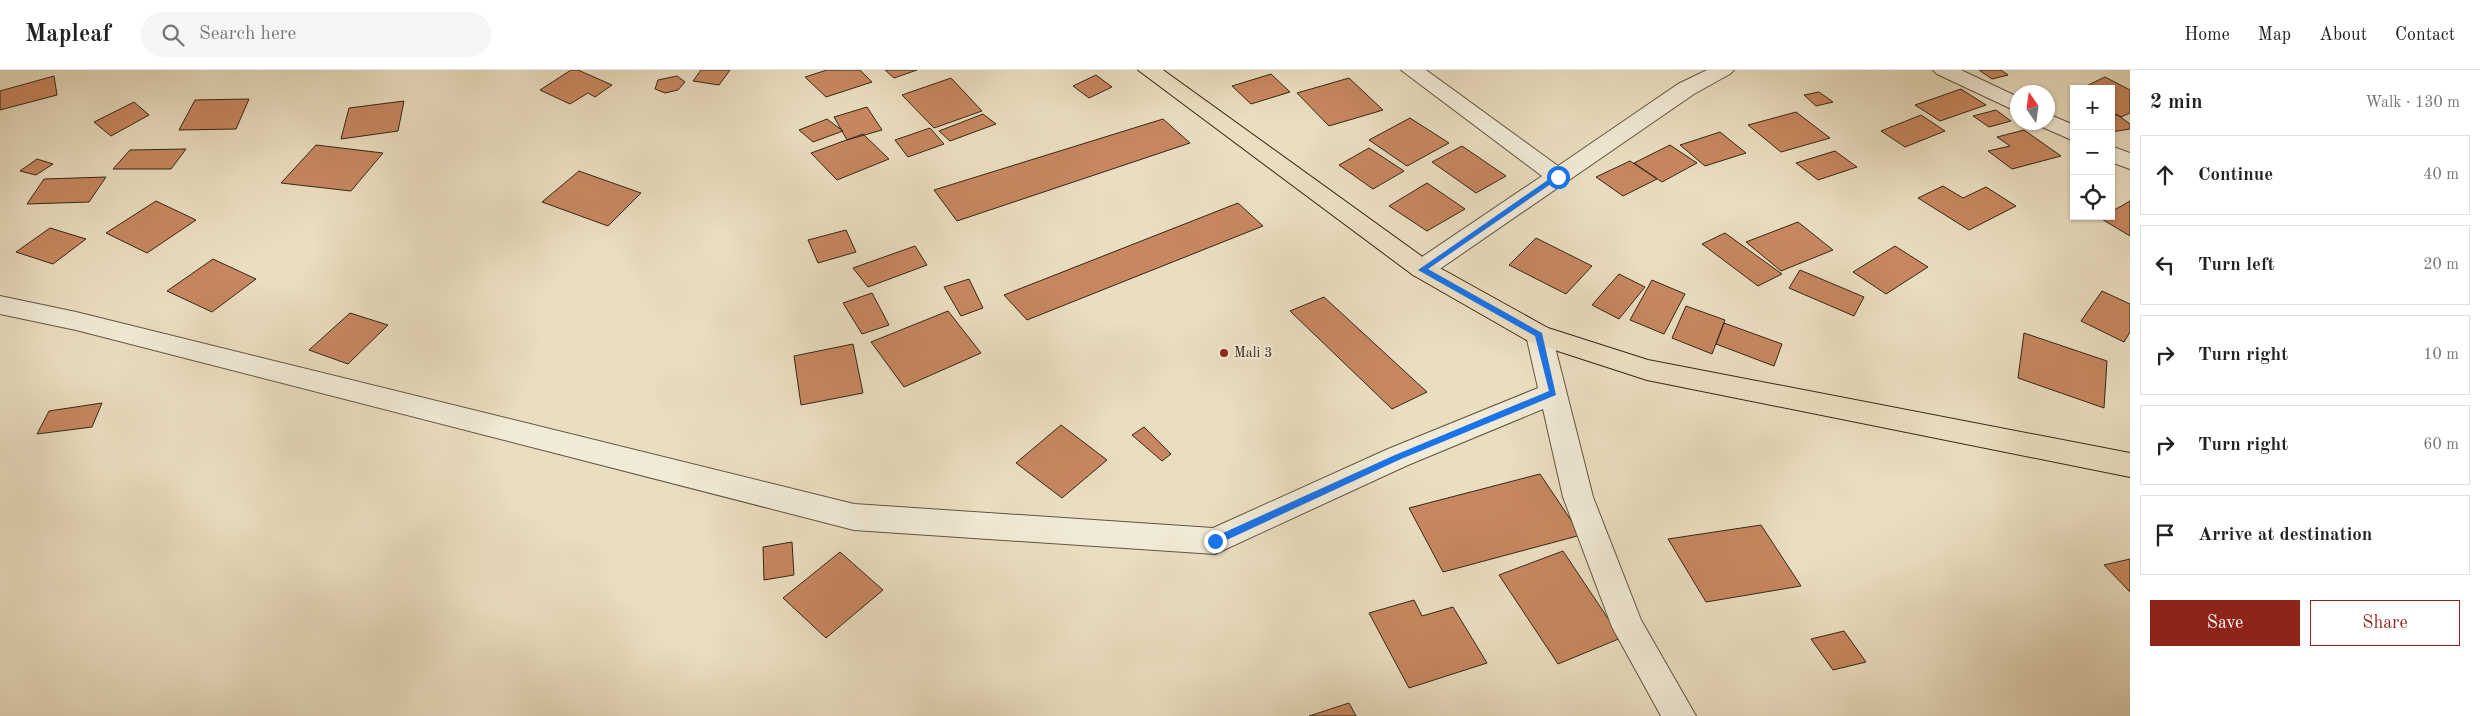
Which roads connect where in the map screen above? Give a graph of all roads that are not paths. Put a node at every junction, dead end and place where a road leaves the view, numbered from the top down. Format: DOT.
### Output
graph roads {
  1 [pos="1149,70"];
  2 [pos="1412,70"];
  3 [pos="1723,70"];
  4 [pos="1944,70"];
  5 [pos="2010,102"];
  6 [pos="2055,124"];
  7 [pos="2070,132"];
  8 [pos="2115,155"];
  9 [pos="2130,162"];
  10 [pos="1558,177"];
  11 [pos="1422,270"];
  12 [pos="0,305"];
  13 [pos="1539,335"];
  14 [pos="1553,393"];
  15 [pos="2130,465"];
  16 [pos="1679,716"];
  1 -- 11 [label="main road"];
  2 -- 10 [label="street"];
  3 -- 10 [label="street"];
  4 -- 5 [label="street"];
  6 -- 7 [label="street"];
  8 -- 9 [label="street"];
  10 -- 11 [label="street"];
  11 -- 13 [label="main road"];
  12 -- 14 [label="street"];
  13 -- 14 [label="street"];
  13 -- 15 [label="main road"];
  14 -- 16 [label="street"];
}
